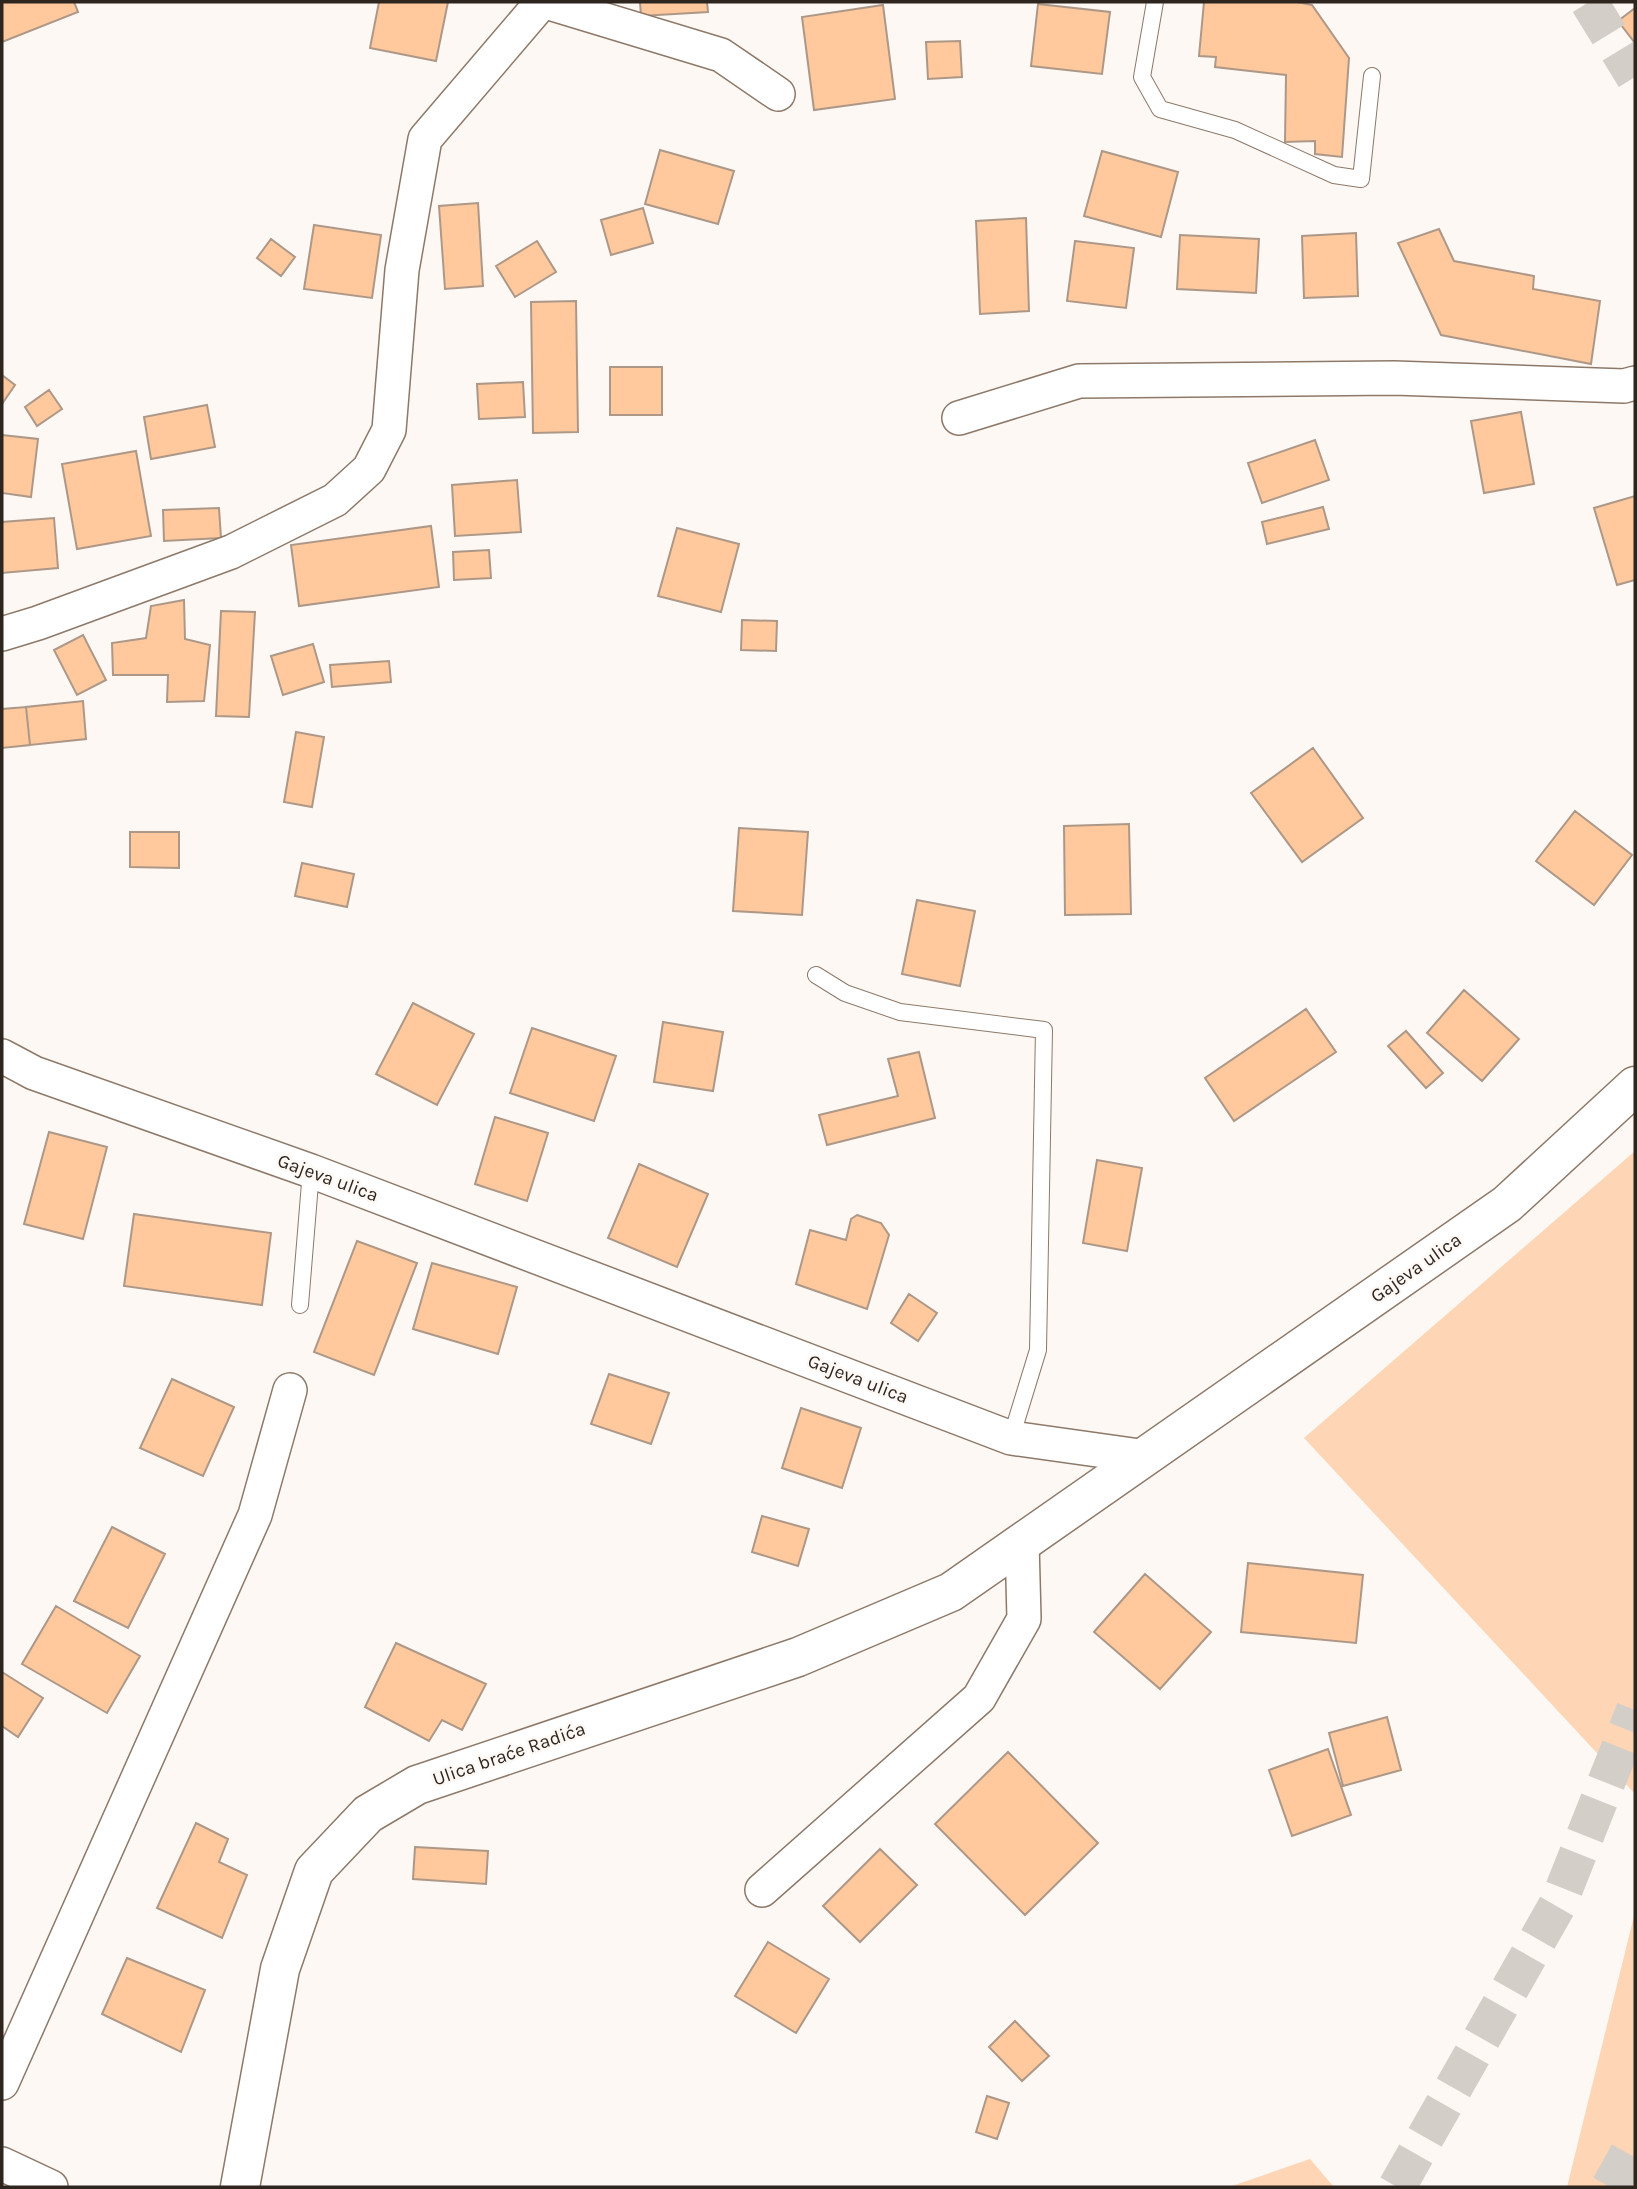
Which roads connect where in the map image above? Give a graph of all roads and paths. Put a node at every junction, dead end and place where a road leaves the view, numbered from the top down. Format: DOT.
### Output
graph roads {
  1 [pos="544,2"];
  2 [pos="1155,2"];
  3 [pos="1372,76"];
  4 [pos="778,94"];
  5 [pos="1635,383"];
  6 [pos="959,418"];
  7 [pos="2,634"];
  8 [pos="816,975"];
  9 [pos="2,1056"];
  10 [pos="1635,1086"];
  11 [pos="311,1171"];
  12 [pos="300,1306"];
  13 [pos="290,1390"];
  14 [pos="1011,1438"];
  15 [pos="1147,1457"];
  16 [pos="1022,1542"];
  17 [pos="762,1890"];
  18 [pos="2,2083"];
  19 [pos="2,2164"];
  20 [pos="51,2187"];
  21 [pos="240,2187"];
  1 -- 4 [label="street"];
  1 -- 7 [label="street"];
  2 -- 3 [label="lane"];
  5 -- 6 [label="street"];
  8 -- 14 [label="lane"];
  9 -- 11 [label="street, Gajeva ulica"];
  10 -- 15 [label="main road, Gajeva ulica"];
  11 -- 12 [label="lane"];
  11 -- 14 [label="street, Gajeva ulica"];
  13 -- 18 [label="street"];
  14 -- 15 [label="street, Gajeva ulica"];
  15 -- 16 [label="main road, Ulica braće Radića"];
  16 -- 17 [label="street"];
  16 -- 21 [label="main road, Ulica braće Radića"];
  19 -- 20 [label="street"];
}
